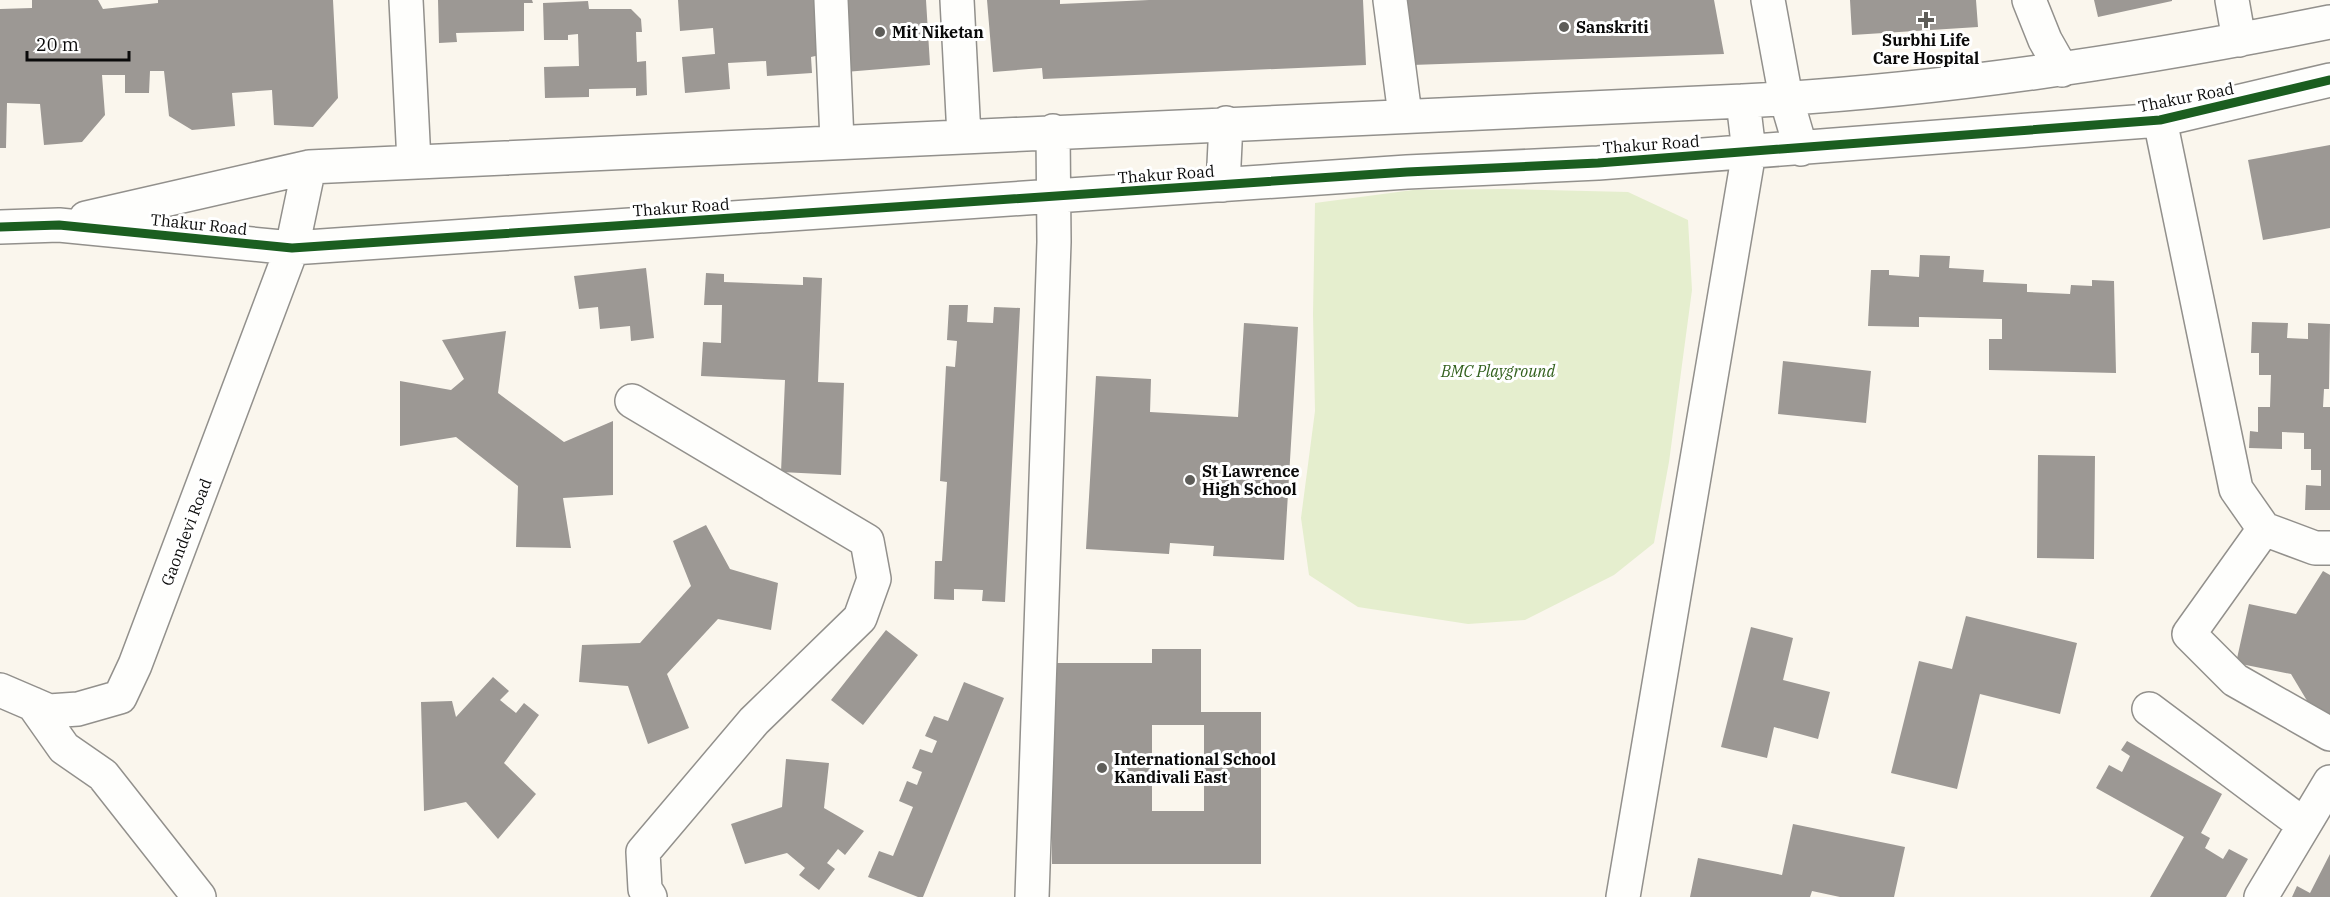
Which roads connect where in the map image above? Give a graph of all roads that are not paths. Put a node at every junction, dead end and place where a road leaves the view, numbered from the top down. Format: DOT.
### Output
graph roads {
  1 [pos="406,0"];
  2 [pos="831,0"];
  3 [pos="957,0"];
  4 [pos="1390,0"];
  5 [pos="1768,0"];
  6 [pos="2029,0"];
  7 [pos="2232,0"];
  8 [pos="2330,22"];
  9 [pos="2239,40"];
  10 [pos="2062,70"];
  11 [pos="2330,80"];
  12 [pos="1786,98"];
  13 [pos="1743,101"];
  14 [pos="1405,115"];
  15 [pos="2160,120"];
  16 [pos="1226,123"];
  17 [pos="1053,131"];
  18 [pos="964,136"];
  19 [pos="837,141"];
  20 [pos="1801,149"];
  21 [pos="1749,152"];
  22 [pos="414,162"];
  23 [pos="309,167"];
  24 [pos="1223,185"];
  25 [pos="1055,197"];
  26 [pos="59,225"];
  27 [pos="0,227"];
  28 [pos="292,248"];
  29 [pos="632,401"];
  30 [pos="2264,529"];
  31 [pos="2330,548"];
  32 [pos="0,690"];
  33 [pos="33,704"];
  34 [pos="2149,709"];
  35 [pos="2330,734"];
  36 [pos="2330,782"];
  37 [pos="2304,825"];
  38 [pos="199,897"];
  39 [pos="650,897"];
  40 [pos="1032,897"];
  41 [pos="1623,897"];
  42 [pos="2261,897"];
  1 -- 22 [label="street"];
  2 -- 19 [label="street"];
  3 -- 18 [label="street"];
  4 -- 14 [label="street"];
  5 -- 12 [label="street"];
  6 -- 10 [label="street"];
  7 -- 9 [label="street"];
  8 -- 9 [label="street, Thakur Road"];
  9 -- 10 [label="street, Thakur Road"];
  10 -- 12 [label="street, Thakur Road"];
  11 -- 15 [label="street, Thakur Road"];
  12 -- 13 [label="street, Thakur Road"];
  12 -- 20 [label="street"];
  13 -- 14 [label="street, Thakur Road"];
  13 -- 21 [label="street"];
  14 -- 16 [label="street, Thakur Road"];
  15 -- 20 [label="street, Thakur Road"];
  15 -- 30 [label="street"];
  16 -- 17 [label="street, Thakur Road"];
  16 -- 24 [label="street, Thakur Road"];
  17 -- 18 [label="street, Thakur Road"];
  17 -- 25 [label="street"];
  18 -- 19 [label="street, Thakur Road"];
  19 -- 22 [label="street, Thakur Road"];
  20 -- 21 [label="street, Thakur Road"];
  21 -- 24 [label="street, Thakur Road"];
  21 -- 41 [label="street"];
  22 -- 23 [label="street, Thakur Road"];
  23 -- 26 [label="street, Thakur Road"];
  23 -- 28 [label="street"];
  24 -- 25 [label="street, Thakur Road"];
  25 -- 28 [label="street, Thakur Road"];
  25 -- 40 [label="street"];
  26 -- 27 [label="street, Thakur Road"];
  26 -- 28 [label="street, Thakur Road"];
  28 -- 33 [label="street, Gaondevi Road"];
  29 -- 39 [label="street"];
  30 -- 31 [label="street"];
  30 -- 35 [label="street"];
  32 -- 33 [label="street, Gaondevi Road"];
  33 -- 38 [label="street"];
  34 -- 37 [label="street"];
  36 -- 37 [label="street"];
  37 -- 42 [label="street"];
}
